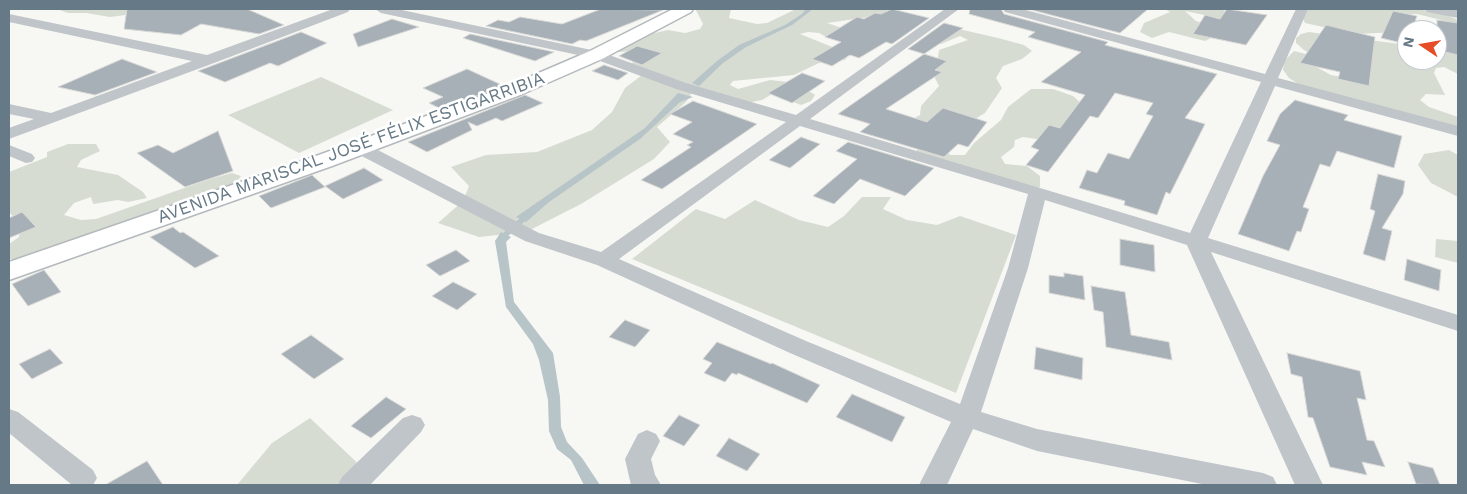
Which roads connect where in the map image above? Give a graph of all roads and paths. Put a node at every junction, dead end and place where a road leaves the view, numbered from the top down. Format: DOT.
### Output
graph roads {
  1 [pos="344,9"];
  2 [pos="381,9"];
  3 [pos="685,9"];
  4 [pos="953,9"];
  5 [pos="1009,9"];
  6 [pos="1302,9"];
  7 [pos="1431,9"];
  8 [pos="1458,14"];
  9 [pos="9,18"];
  10 [pos="596,55"];
  11 [pos="209,60"];
  12 [pos="1271,80"];
  13 [pos="9,109"];
  14 [pos="52,118"];
  15 [pos="799,120"];
  16 [pos="1458,131"];
  17 [pos="9,134"];
  18 [pos="360,148"];
  19 [pos="9,150"];
  20 [pos="26,158"];
  21 [pos="1038,192"];
  22 [pos="1196,242"];
  23 [pos="604,260"];
  24 [pos="9,271"];
  25 [pos="1458,323"];
  26 [pos="966,416"];
  27 [pos="9,419"];
  28 [pos="412,425"];
  29 [pos="646,441"];
  30 [pos="83,478"];
  31 [pos="352,485"];
  32 [pos="647,485"];
  33 [pos="932,485"];
  34 [pos="1263,485"];
  35 [pos="1309,485"];
  1 -- 11 [label="street"];
  2 -- 10 [label="street"];
  3 -- 10 [label="main road, AVENIDA MARISCAL JOSÉ FÉLIX ESTIGARRIBIA"];
  4 -- 15 [label="street"];
  5 -- 12 [label="street"];
  6 -- 12 [label="street"];
  7 -- 8 [label="street"];
  9 -- 11 [label="street"];
  10 -- 15 [label="street"];
  10 -- 18 [label="main road, AVENIDA MARISCAL JOSÉ FÉLIX ESTIGARRIBIA"];
  11 -- 14 [label="street"];
  12 -- 16 [label="street"];
  12 -- 22 [label="street"];
  13 -- 14 [label="street"];
  14 -- 17 [label="street"];
  15 -- 21 [label="street"];
  15 -- 23 [label="street"];
  18 -- 23 [label="street"];
  18 -- 24 [label="main road, AVENIDA MARISCAL JOSÉ FÉLIX ESTIGARRIBIA"];
  19 -- 20 [label="street"];
  21 -- 22 [label="street"];
  21 -- 26 [label="street"];
  22 -- 25 [label="street"];
  22 -- 35 [label="street"];
  23 -- 26 [label="street"];
  26 -- 33 [label="street"];
  26 -- 34 [label="street"];
  27 -- 30 [label="street"];
  28 -- 31 [label="street"];
  29 -- 32 [label="street"];
}
